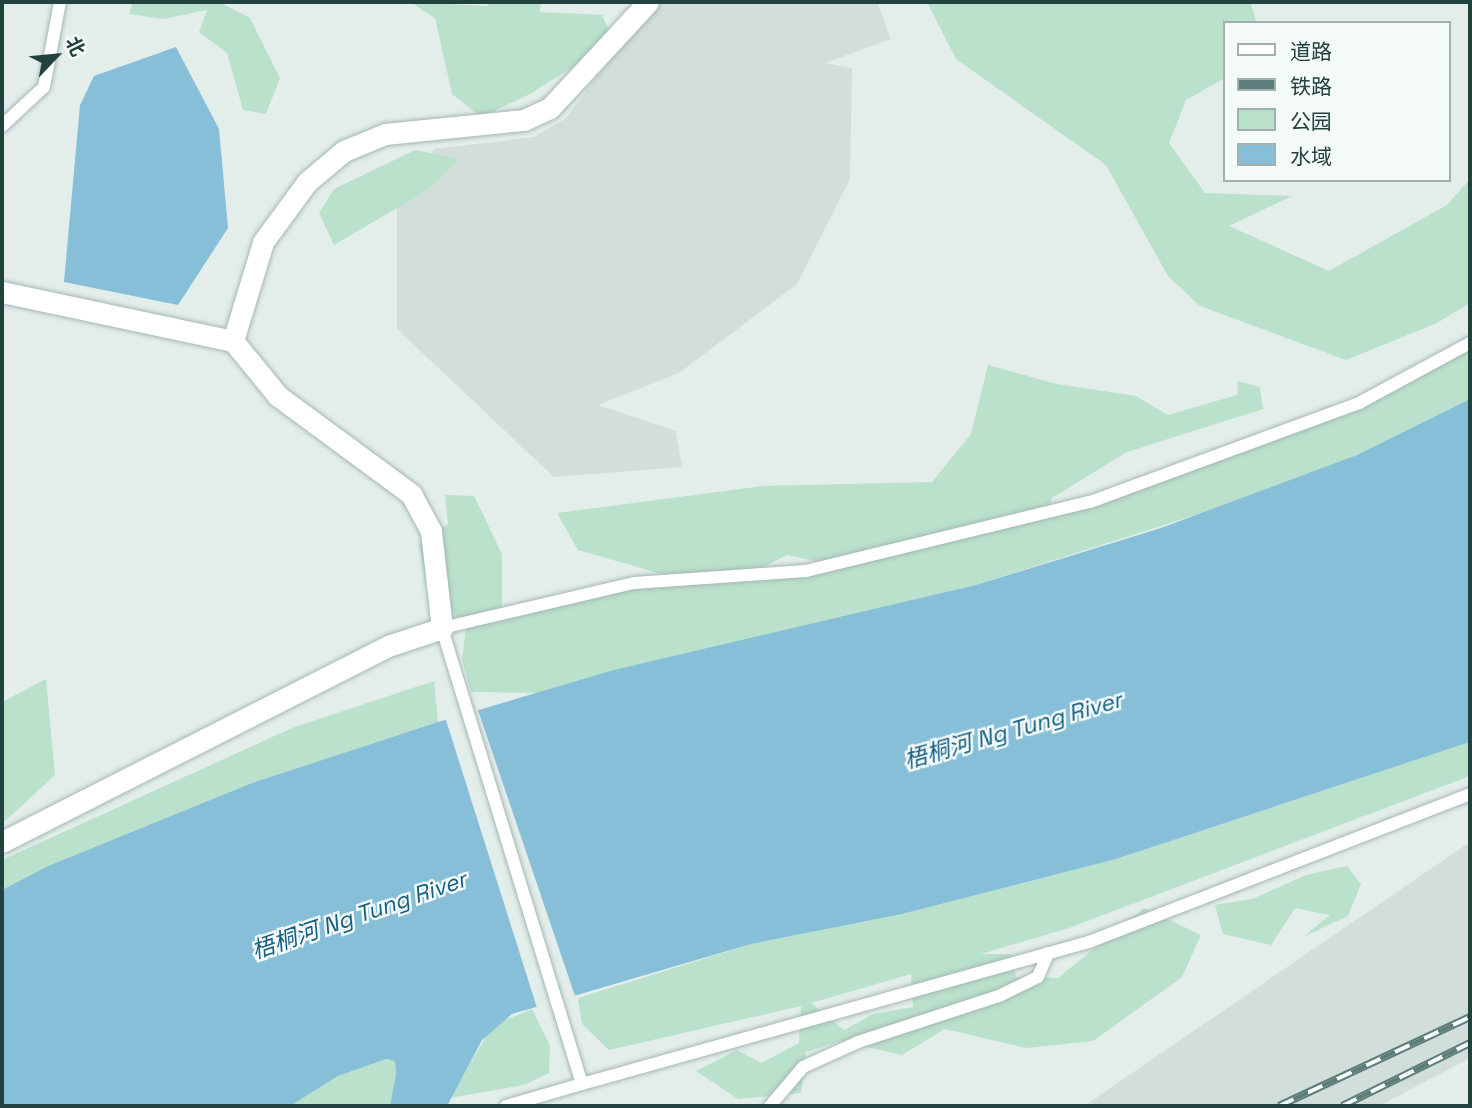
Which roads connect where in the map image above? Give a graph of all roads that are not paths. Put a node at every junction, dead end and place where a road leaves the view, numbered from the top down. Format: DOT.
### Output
graph roads {
  1 [pos="60,2"];
  2 [pos="648,2"];
  3 [pos="2,126"];
  4 [pos="2,292"];
  5 [pos="233,341"];
  6 [pos="1470,342"];
  7 [pos="442,628"];
  8 [pos="1470,794"];
  9 [pos="2,842"];
  10 [pos="1048,953"];
  11 [pos="582,1084"];
  12 [pos="506,1106"];
  13 [pos="770,1106"];
  1 -- 3 [label="lane"];
  2 -- 5 [label="street"];
  4 -- 5 [label="street"];
  5 -- 7 [label="street"];
  6 -- 7 [label="lane"];
  7 -- 9 [label="street"];
  7 -- 11 [label="lane"];
  8 -- 10 [label="lane"];
  10 -- 11 [label="lane"];
  10 -- 13 [label="lane"];
  11 -- 12 [label="lane"];
}
